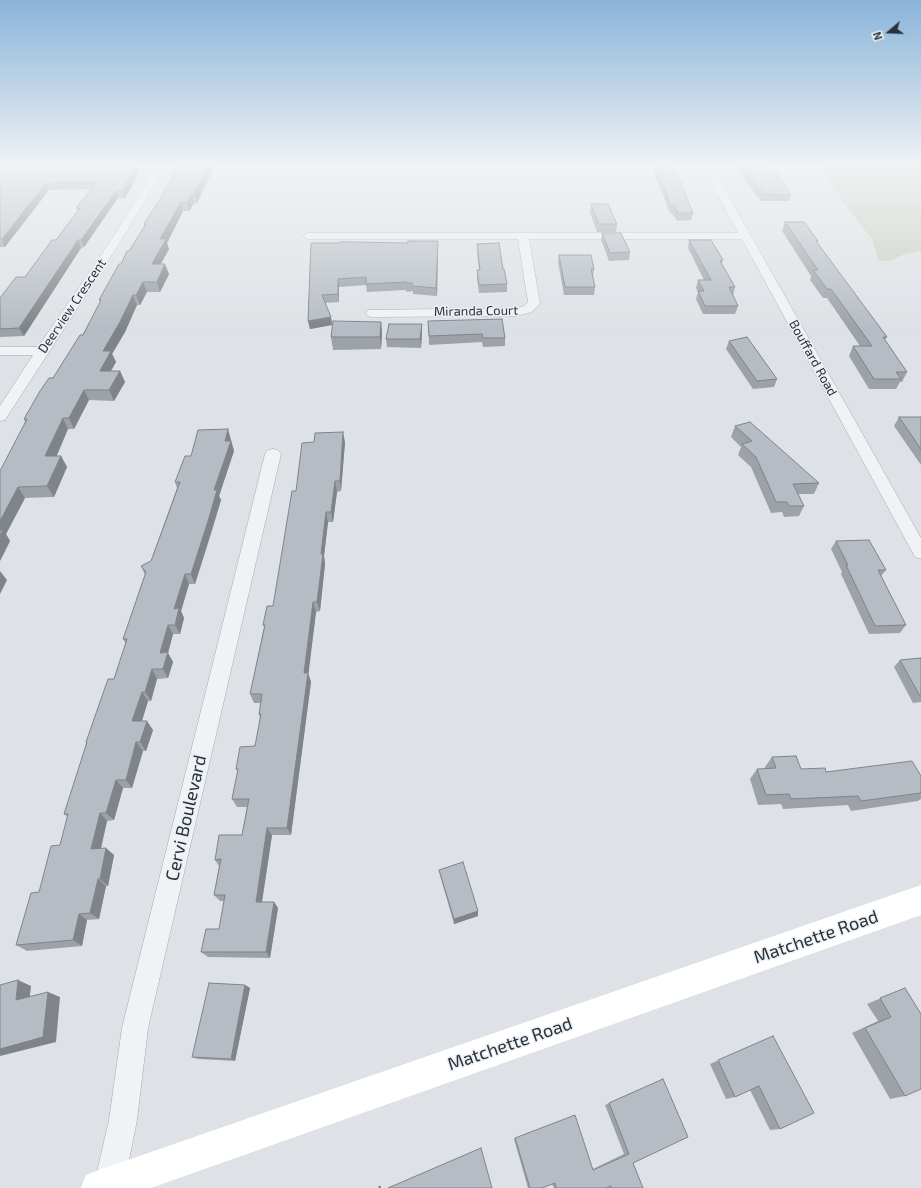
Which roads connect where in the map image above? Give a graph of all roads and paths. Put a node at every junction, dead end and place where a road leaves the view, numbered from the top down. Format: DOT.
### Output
graph roads {
  1 [pos="129,218"];
  2 [pos="736,218"];
  3 [pos="308,236"];
  4 [pos="746,236"];
  5 [pos="523,237"];
  6 [pos="372,313"];
  7 [pos="0,351"];
  8 [pos="42,351"];
  9 [pos="0,417"];
  10 [pos="273,454"];
  11 [pos="921,553"];
  12 [pos="921,900"];
  13 [pos="104,1186"];
  1 -- 8 [label="street, Deerview Crescent"];
  2 -- 4 [label="street, Bouffard Road"];
  3 -- 5 [label="street"];
  4 -- 5 [label="street"];
  4 -- 11 [label="street, Bouffard Road"];
  5 -- 6 [label="street, Miranda Court"];
  7 -- 8 [label="street"];
  8 -- 9 [label="street, Deerview Crescent"];
  10 -- 13 [label="street, Cervi Boulevard"];
  12 -- 13 [label="street, Matchette Road"];
}
